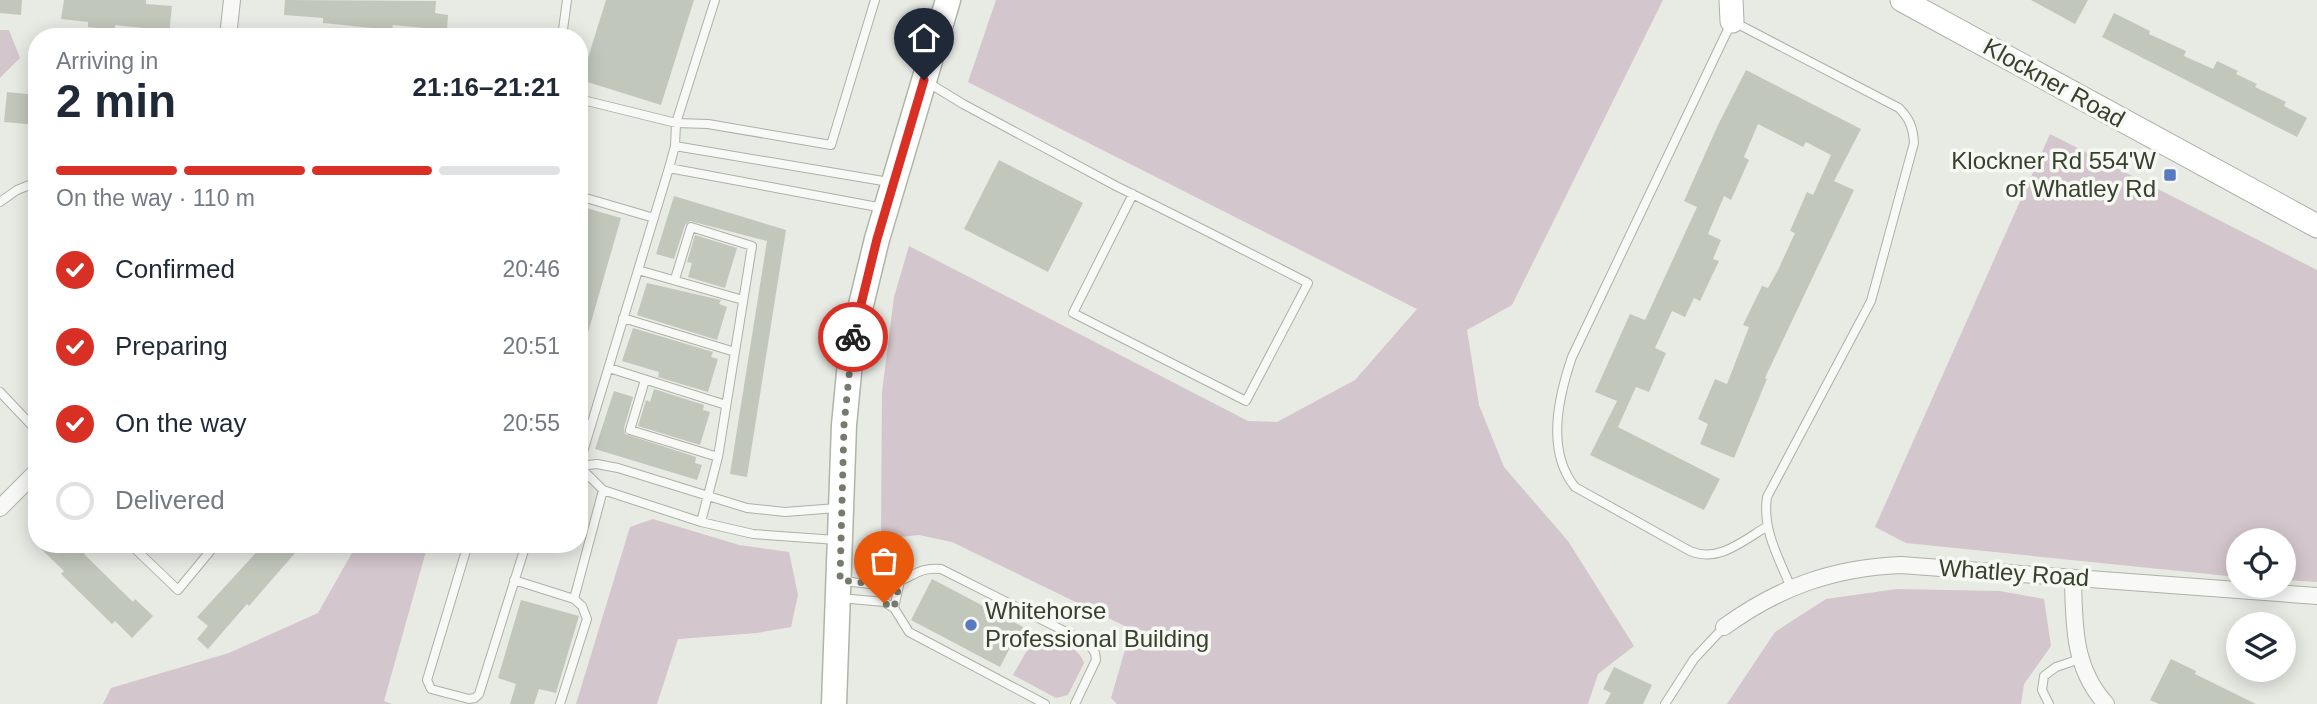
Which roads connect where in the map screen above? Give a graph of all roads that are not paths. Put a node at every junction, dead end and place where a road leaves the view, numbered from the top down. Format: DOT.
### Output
graph roads {
  1 [pos="232,0"];
  2 [pos="567,0"];
  3 [pos="715,0"];
  4 [pos="875,0"];
  5 [pos="948,0"];
  6 [pos="1902,0"];
  7 [pos="1731,10"];
  8 [pos="229,28"];
  9 [pos="563,28"];
  10 [pos="924,80"];
  11 [pos="588,101"];
  12 [pos="676,123"];
  13 [pos="675,146"];
  14 [pos="669,168"];
  15 [pos="894,182"];
  16 [pos="28,186"];
  17 [pos="1133,194"];
  18 [pos="588,199"];
  19 [pos="0,202"];
  20 [pos="886,208"];
  21 [pos="654,218"];
  22 [pos="2317,226"];
  23 [pos="638,270"];
  24 [pos="675,279"];
  25 [pos="743,300"];
  26 [pos="624,318"];
  27 [pos="735,352"];
  28 [pos="608,368"];
  29 [pos="645,380"];
  30 [pos="0,392"];
  31 [pos="726,405"];
  32 [pos="28,422"];
  33 [pos="588,436"];
  34 [pos="718,457"];
  35 [pos="588,465"];
  36 [pos="588,475"];
  37 [pos="28,480"];
  38 [pos="603,490"];
  39 [pos="708,498"];
  40 [pos="0,508"];
  41 [pos="840,508"];
  42 [pos="701,522"];
  43 [pos="1766,527"];
  44 [pos="840,540"];
  45 [pos="588,544"];
  46 [pos="139,553"];
  47 [pos="209,553"];
  48 [pos="465,553"];
  49 [pos="522,553"];
  50 [pos="586,553"];
  51 [pos="2073,578"];
  52 [pos="514,580"];
  53 [pos="900,581"];
  54 [pos="840,589"];
  55 [pos="1791,589"];
  56 [pos="2317,596"];
  57 [pos="573,599"];
  58 [pos="894,608"];
  59 [pos="1724,627"];
  60 [pos="2080,659"];
  61 [pos="560,704"];
  62 [pos="834,704"];
  63 [pos="1045,704"];
  64 [pos="1074,704"];
  65 [pos="1665,704"];
  66 [pos="2049,704"];
  67 [pos="2106,704"];
  1 -- 8 [label="street"];
  2 -- 9 [label="lane"];
  3 -- 12 [label="lane"];
  4 -- 12 [label="lane"];
  5 -- 10 [label="main road"];
  6 -- 22 [label="main road, Klockner Road"];
  7 -- 43 [label="lane"];
  7 -- 43 [label="lane"];
  10 -- 15 [label="main road"];
  10 -- 17 [label="lane"];
  11 -- 12 [label="lane"];
  12 -- 13 [label="lane"];
  13 -- 14 [label="lane"];
  13 -- 15 [label="lane"];
  14 -- 20 [label="lane"];
  14 -- 21 [label="lane"];
  15 -- 20 [label="main road"];
  16 -- 19 [label="lane"];
  17 -- 17 [label="lane"];
  18 -- 21 [label="lane"];
  20 -- 41 [label="main road"];
  21 -- 23 [label="lane"];
  23 -- 24 [label="lane"];
  23 -- 26 [label="lane"];
  24 -- 25 [label="lane"];
  24 -- 25 [label="lane"];
  25 -- 27 [label="lane"];
  26 -- 27 [label="lane"];
  26 -- 28 [label="lane"];
  27 -- 31 [label="lane"];
  28 -- 29 [label="lane"];
  28 -- 33 [label="lane"];
  29 -- 31 [label="lane"];
  29 -- 34 [label="lane"];
  30 -- 32 [label="lane"];
  31 -- 34 [label="lane"];
  34 -- 39 [label="lane"];
  35 -- 39 [label="lane"];
  36 -- 38 [label="lane"];
  37 -- 40 [label="street"];
  38 -- 42 [label="lane"];
  38 -- 45 [label="lane"];
  39 -- 41 [label="lane"];
  39 -- 42 [label="lane"];
  41 -- 44 [label="main road"];
  42 -- 44 [label="lane"];
  43 -- 55 [label="lane"];
  44 -- 54 [label="main road"];
  46 -- 47 [label="lane"];
  48 -- 52 [label="lane"];
  49 -- 52 [label="lane"];
  50 -- 57 [label="lane"];
  51 -- 55 [label="street, Whatley Road"];
  51 -- 56 [label="street, Whatley Road"];
  51 -- 60 [label="street"];
  52 -- 57 [label="lane"];
  53 -- 54 [label="lane"];
  53 -- 58 [label="lane"];
  53 -- 64 [label="lane"];
  54 -- 58 [label="lane"];
  54 -- 62 [label="main road"];
  55 -- 59 [label="street, Whatley Road"];
  57 -- 61 [label="lane"];
  58 -- 63 [label="lane"];
  59 -- 65 [label="lane"];
  60 -- 66 [label="lane"];
  60 -- 67 [label="street"];
}
